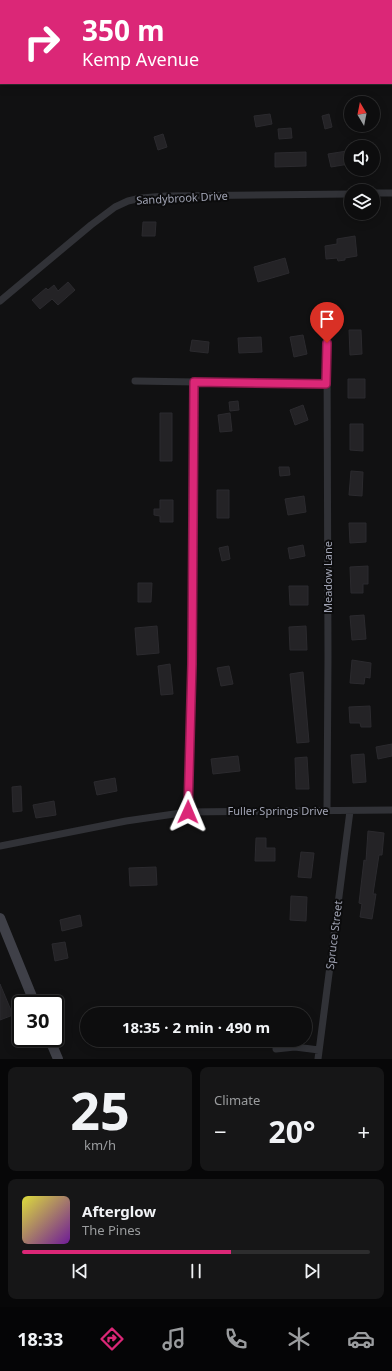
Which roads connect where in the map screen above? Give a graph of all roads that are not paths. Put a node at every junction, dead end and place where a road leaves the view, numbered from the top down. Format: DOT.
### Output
graph roads {
  1 [pos="392,192"];
  2 [pos="380,193"];
  3 [pos="344,194"];
  4 [pos="0,302"];
  5 [pos="327,343"];
  6 [pos="135,381"];
  7 [pos="194,382"];
  8 [pos="326,384"];
  9 [pos="392,810"];
  10 [pos="327,811"];
  11 [pos="350,811"];
  12 [pos="188,812"];
  13 [pos="0,846"];
  14 [pos="0,918"];
  15 [pos="31,995"];
  16 [pos="53,1047"];
  17 [pos="276,1049"];
  18 [pos="319,1050"];
  19 [pos="58,1059"];
  20 [pos="318,1059"];
  1 -- 2 [label="street"];
  3 -- 4 [label="street, Sandybrook Drive"];
  5 -- 8 [label="street, Meadow Lane"];
  6 -- 7 [label="street"];
  7 -- 8 [label="street"];
  7 -- 12 [label="street"];
  8 -- 10 [label="street, Meadow Lane"];
  9 -- 11 [label="street, Fuller Springs Drive"];
  10 -- 11 [label="street, Fuller Springs Drive"];
  10 -- 12 [label="street, Fuller Springs Drive"];
  11 -- 18 [label="street, Spruce Street"];
  12 -- 13 [label="street, Fuller Springs Drive"];
  14 -- 15 [label="main road"];
  16 -- 19 [label="main road"];
  17 -- 18 [label="street"];
  18 -- 20 [label="street, Spruce Street"];
}
